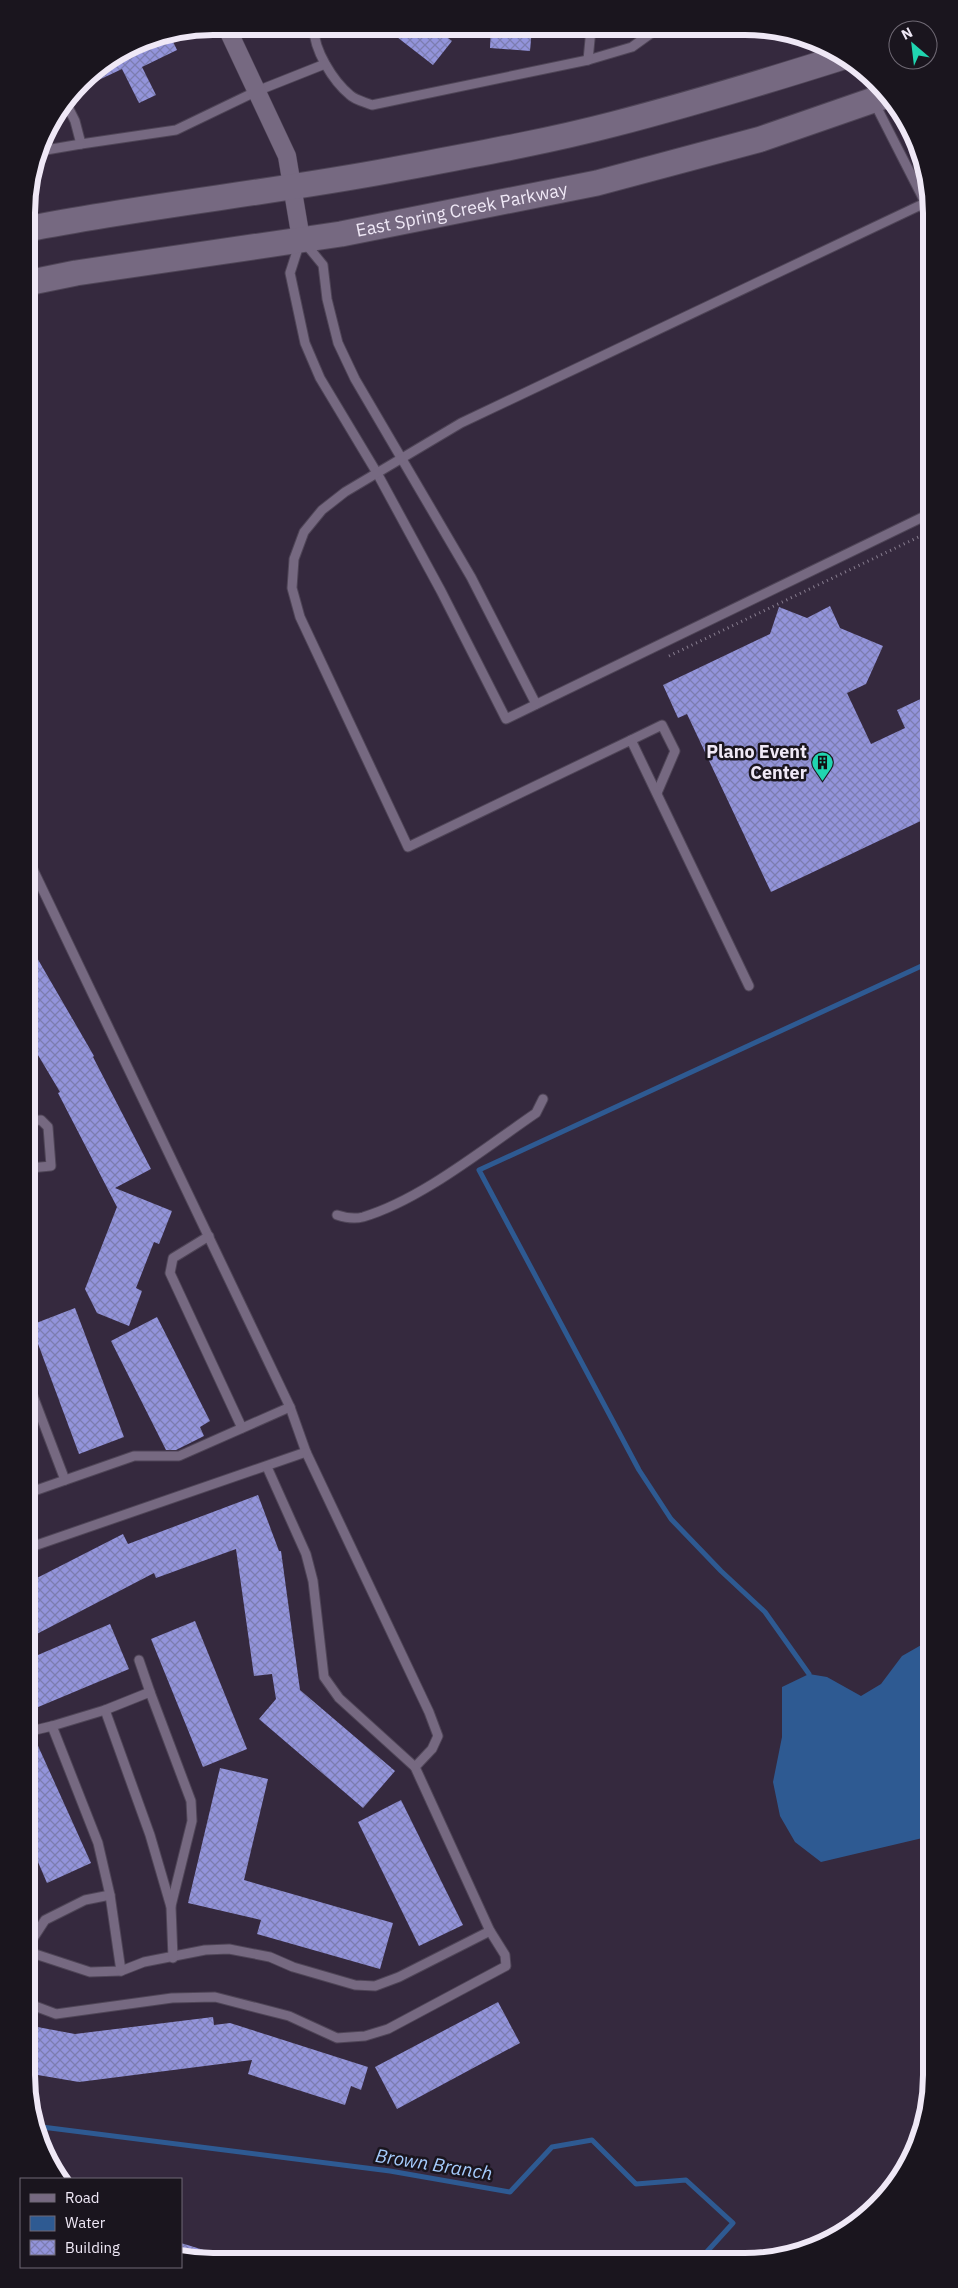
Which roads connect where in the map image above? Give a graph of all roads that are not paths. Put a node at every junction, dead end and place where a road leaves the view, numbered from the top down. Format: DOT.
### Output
graph roads {
  1 [pos="230,35"];
  2 [pos="314,35"];
  3 [pos="590,35"];
  4 [pos="648,35"];
  5 [pos="588,60"];
  6 [pos="835,60"];
  7 [pos="325,64"];
  8 [pos="257,91"];
  9 [pos="881,98"];
  10 [pos="69,108"];
  11 [pos="81,144"];
  12 [pos="47,150"];
  13 [pos="294,187"];
  14 [pos="922,198"];
  15 [pos="923,205"];
  16 [pos="35,227"];
  17 [pos="301,240"];
  18 [pos="35,278"];
  19 [pos="402,458"];
  20 [pos="377,473"];
  21 [pos="923,516"];
  22 [pos="536,704"];
  23 [pos="631,740"];
  24 [pos="657,793"];
  25 [pos="35,874"];
  26 [pos="749,986"];
  27 [pos="544,1099"];
  28 [pos="35,1121"];
  29 [pos="35,1168"];
  30 [pos="338,1215"];
  31 [pos="209,1236"];
  32 [pos="35,1401"];
  33 [pos="290,1407"];
  34 [pos="242,1428"];
  35 [pos="306,1452"];
  36 [pos="267,1467"];
  37 [pos="65,1480"];
  38 [pos="35,1491"];
  39 [pos="35,1546"];
  40 [pos="139,1660"];
  41 [pos="150,1692"];
  42 [pos="105,1710"];
  43 [pos="52,1726"];
  44 [pos="35,1730"];
  45 [pos="415,1767"];
  46 [pos="110,1896"];
  47 [pos="171,1907"];
  48 [pos="490,1931"];
  49 [pos="35,1935"];
  50 [pos="35,1954"];
  51 [pos="173,1958"];
  52 [pos="121,1971"];
  53 [pos="35,2006"];
  1 -- 8 [label="street"];
  2 -- 7 [label="lane"];
  3 -- 5 [label="lane"];
  4 -- 5 [label="lane"];
  5 -- 7 [label="lane"];
  6 -- 13 [label="main road"];
  7 -- 8 [label="lane"];
  8 -- 11 [label="lane"];
  8 -- 13 [label="street"];
  9 -- 14 [label="lane"];
  9 -- 17 [label="main road, East Spring Creek Parkway"];
  10 -- 11 [label="lane"];
  11 -- 12 [label="lane"];
  13 -- 16 [label="main road"];
  13 -- 17 [label="street"];
  15 -- 19 [label="lane"];
  17 -- 18 [label="main road, East Spring Creek Parkway"];
  17 -- 19 [label="lane"];
  17 -- 20 [label="lane"];
  19 -- 20 [label="lane"];
  19 -- 22 [label="lane"];
  20 -- 22 [label="lane"];
  20 -- 23 [label="lane"];
  21 -- 22 [label="lane"];
  23 -- 24 [label="lane"];
  23 -- 24 [label="lane"];
  24 -- 26 [label="lane"];
  25 -- 31 [label="lane"];
  27 -- 30 [label="lane"];
  28 -- 29 [label="lane"];
  31 -- 33 [label="lane"];
  31 -- 34 [label="lane"];
  32 -- 37 [label="lane"];
  33 -- 34 [label="lane"];
  33 -- 35 [label="lane"];
  34 -- 37 [label="lane"];
  35 -- 36 [label="lane"];
  35 -- 45 [label="lane"];
  36 -- 39 [label="lane"];
  36 -- 45 [label="lane"];
  37 -- 38 [label="lane"];
  40 -- 41 [label="lane"];
  41 -- 42 [label="lane"];
  41 -- 47 [label="lane"];
  42 -- 43 [label="lane"];
  42 -- 47 [label="lane"];
  43 -- 44 [label="lane"];
  43 -- 46 [label="lane"];
  45 -- 48 [label="lane"];
  46 -- 49 [label="lane"];
  46 -- 52 [label="lane"];
  47 -- 51 [label="lane"];
  48 -- 51 [label="lane"];
  48 -- 53 [label="lane"];
  50 -- 52 [label="lane"];
  51 -- 52 [label="lane"];
}
